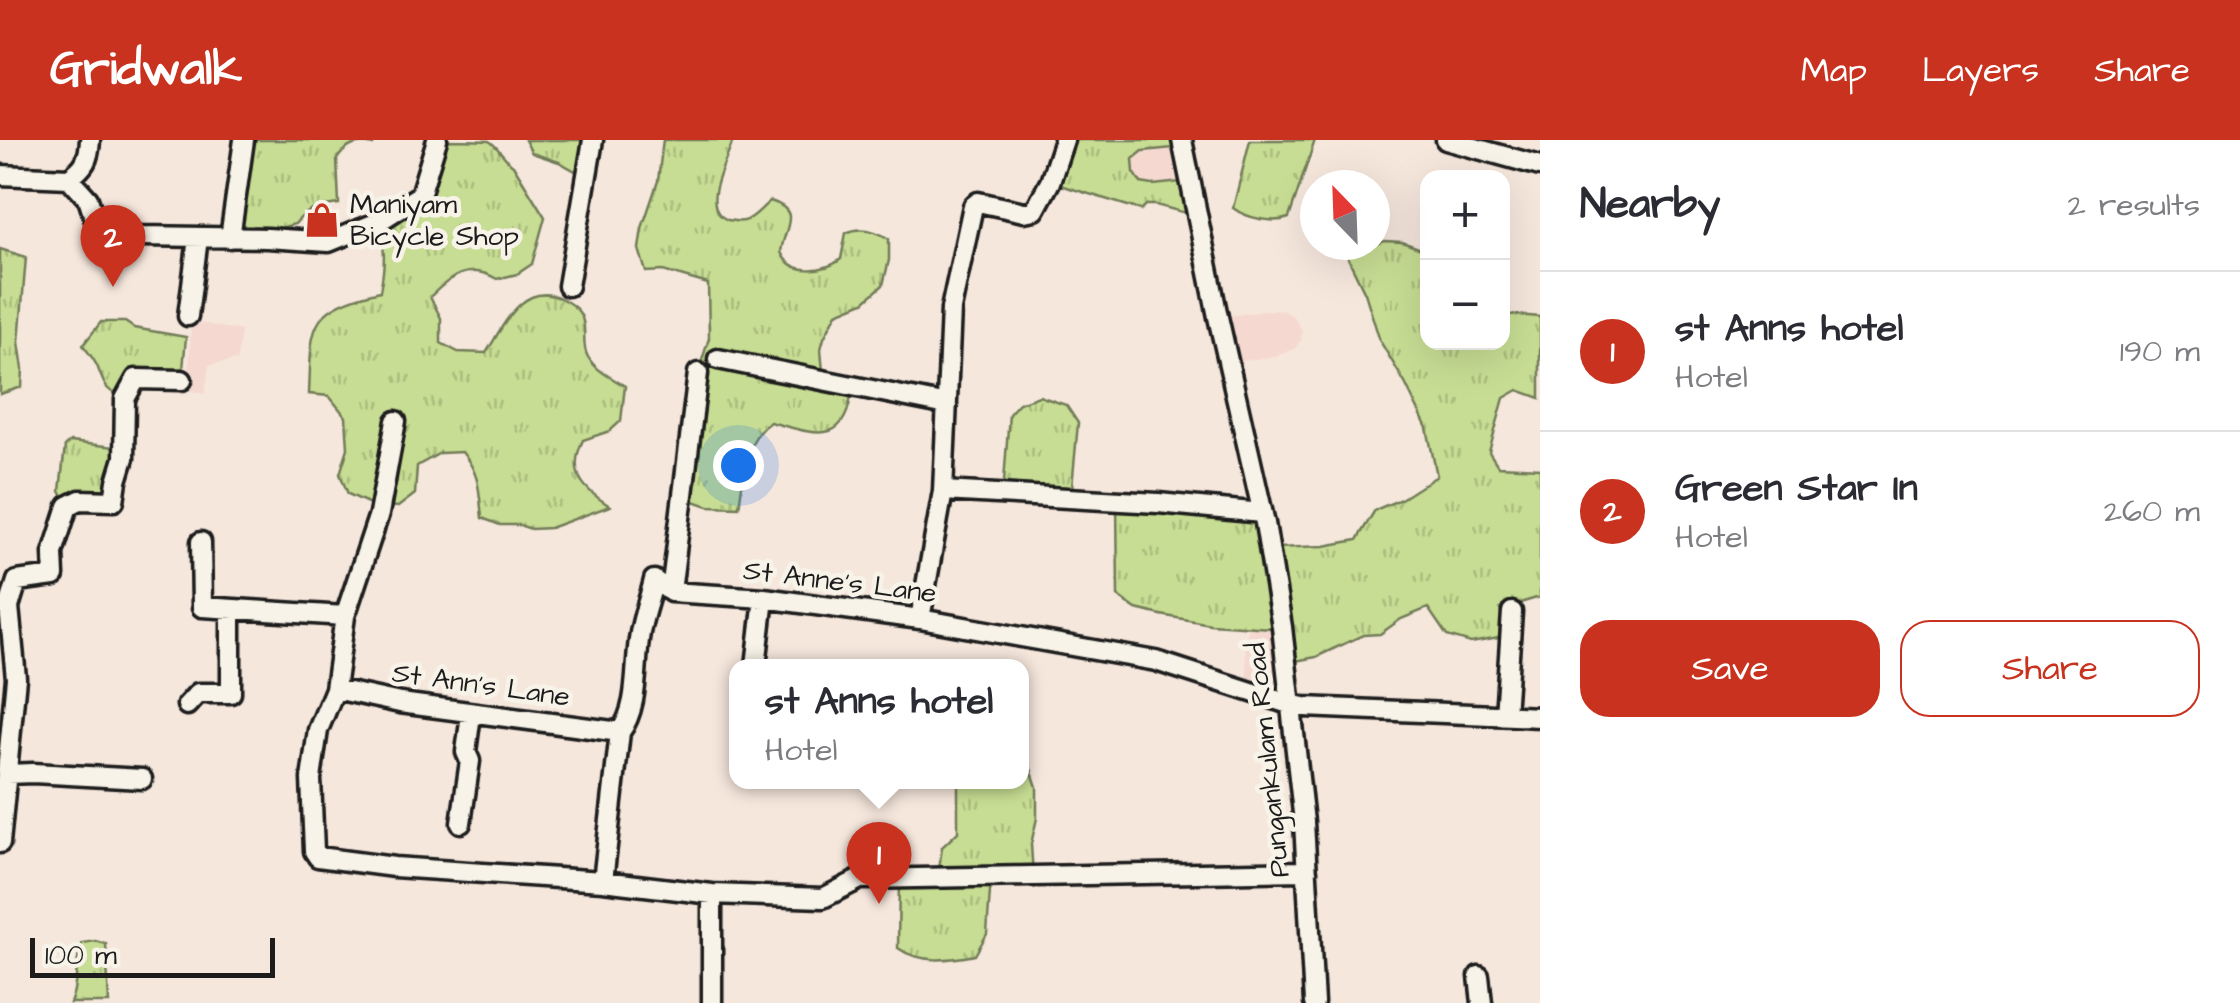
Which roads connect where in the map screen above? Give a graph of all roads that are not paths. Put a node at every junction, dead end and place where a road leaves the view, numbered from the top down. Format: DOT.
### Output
graph roads {
  1 [pos="90,140"];
  2 [pos="244,140"];
  3 [pos="437,140"];
  4 [pos="593,140"];
  5 [pos="1064,140"];
  6 [pos="1182,140"];
  7 [pos="1446,140"];
  8 [pos="1511,148"];
  9 [pos="1540,166"];
  10 [pos="0,175"];
  11 [pos="69,178"];
  12 [pos="198,238"];
  13 [pos="230,238"];
  14 [pos="568,286"];
  15 [pos="188,316"];
  16 [pos="718,359"];
  17 [pos="698,373"];
  18 [pos="182,380"];
  19 [pos="947,405"];
  20 [pos="396,421"];
  21 [pos="942,492"];
  22 [pos="1262,513"];
  23 [pos="202,542"];
  24 [pos="670,592"];
  25 [pos="764,598"];
  26 [pos="232,608"];
  27 [pos="1512,612"];
  28 [pos="344,616"];
  29 [pos="920,618"];
  30 [pos="757,659"];
  31 [pos="335,690"];
  32 [pos="187,705"];
  33 [pos="1292,705"];
  34 [pos="471,714"];
  35 [pos="1505,715"];
  36 [pos="1540,717"];
  37 [pos="620,732"];
  38 [pos="7,774"];
  39 [pos="142,779"];
  40 [pos="462,823"];
  41 [pos="0,843"];
  42 [pos="1307,871"];
  43 [pos="603,881"];
  44 [pos="712,894"];
  45 [pos="1479,976"];
  46 [pos="712,1003"];
  47 [pos="1314,1003"];
  48 [pos="1482,1003"];
  1 -- 11 [label="street"];
  2 -- 13 [label="street"];
  3 -- 13 [label="street"];
  4 -- 14 [label="street"];
  5 -- 19 [label="street"];
  6 -- 22 [label="street, Pungankulam Road"];
  7 -- 8 [label="street"];
  8 -- 9 [label="street"];
  10 -- 11 [label="street"];
  11 -- 12 [label="street"];
  12 -- 13 [label="street"];
  12 -- 15 [label="street"];
  16 -- 19 [label="street"];
  17 -- 24 [label="street"];
  18 -- 38 [label="street"];
  19 -- 21 [label="street"];
  20 -- 28 [label="street"];
  21 -- 22 [label="street"];
  21 -- 29 [label="street"];
  22 -- 33 [label="street, Pungankulam Road"];
  23 -- 26 [label="street"];
  24 -- 25 [label="street, St Anne's Lane"];
  24 -- 37 [label="street"];
  25 -- 29 [label="street, St Anne's Lane"];
  25 -- 30 [label="street"];
  26 -- 28 [label="street"];
  26 -- 32 [label="street"];
  27 -- 35 [label="street"];
  28 -- 31 [label="street"];
  29 -- 33 [label="street, St Anne's Lane"];
  31 -- 34 [label="street, St Ann's Lane"];
  31 -- 43 [label="street"];
  33 -- 35 [label="street, St Anne's Lane"];
  33 -- 42 [label="street, Pungankulam Road"];
  34 -- 37 [label="street, St Ann's Lane"];
  34 -- 40 [label="street"];
  35 -- 36 [label="street, St Anne's Lane"];
  37 -- 43 [label="street"];
  38 -- 39 [label="street"];
  38 -- 41 [label="street"];
  42 -- 44 [label="street"];
  42 -- 47 [label="street, Pungankulam Road"];
  43 -- 44 [label="street"];
  44 -- 46 [label="street"];
  45 -- 48 [label="street"];
}
